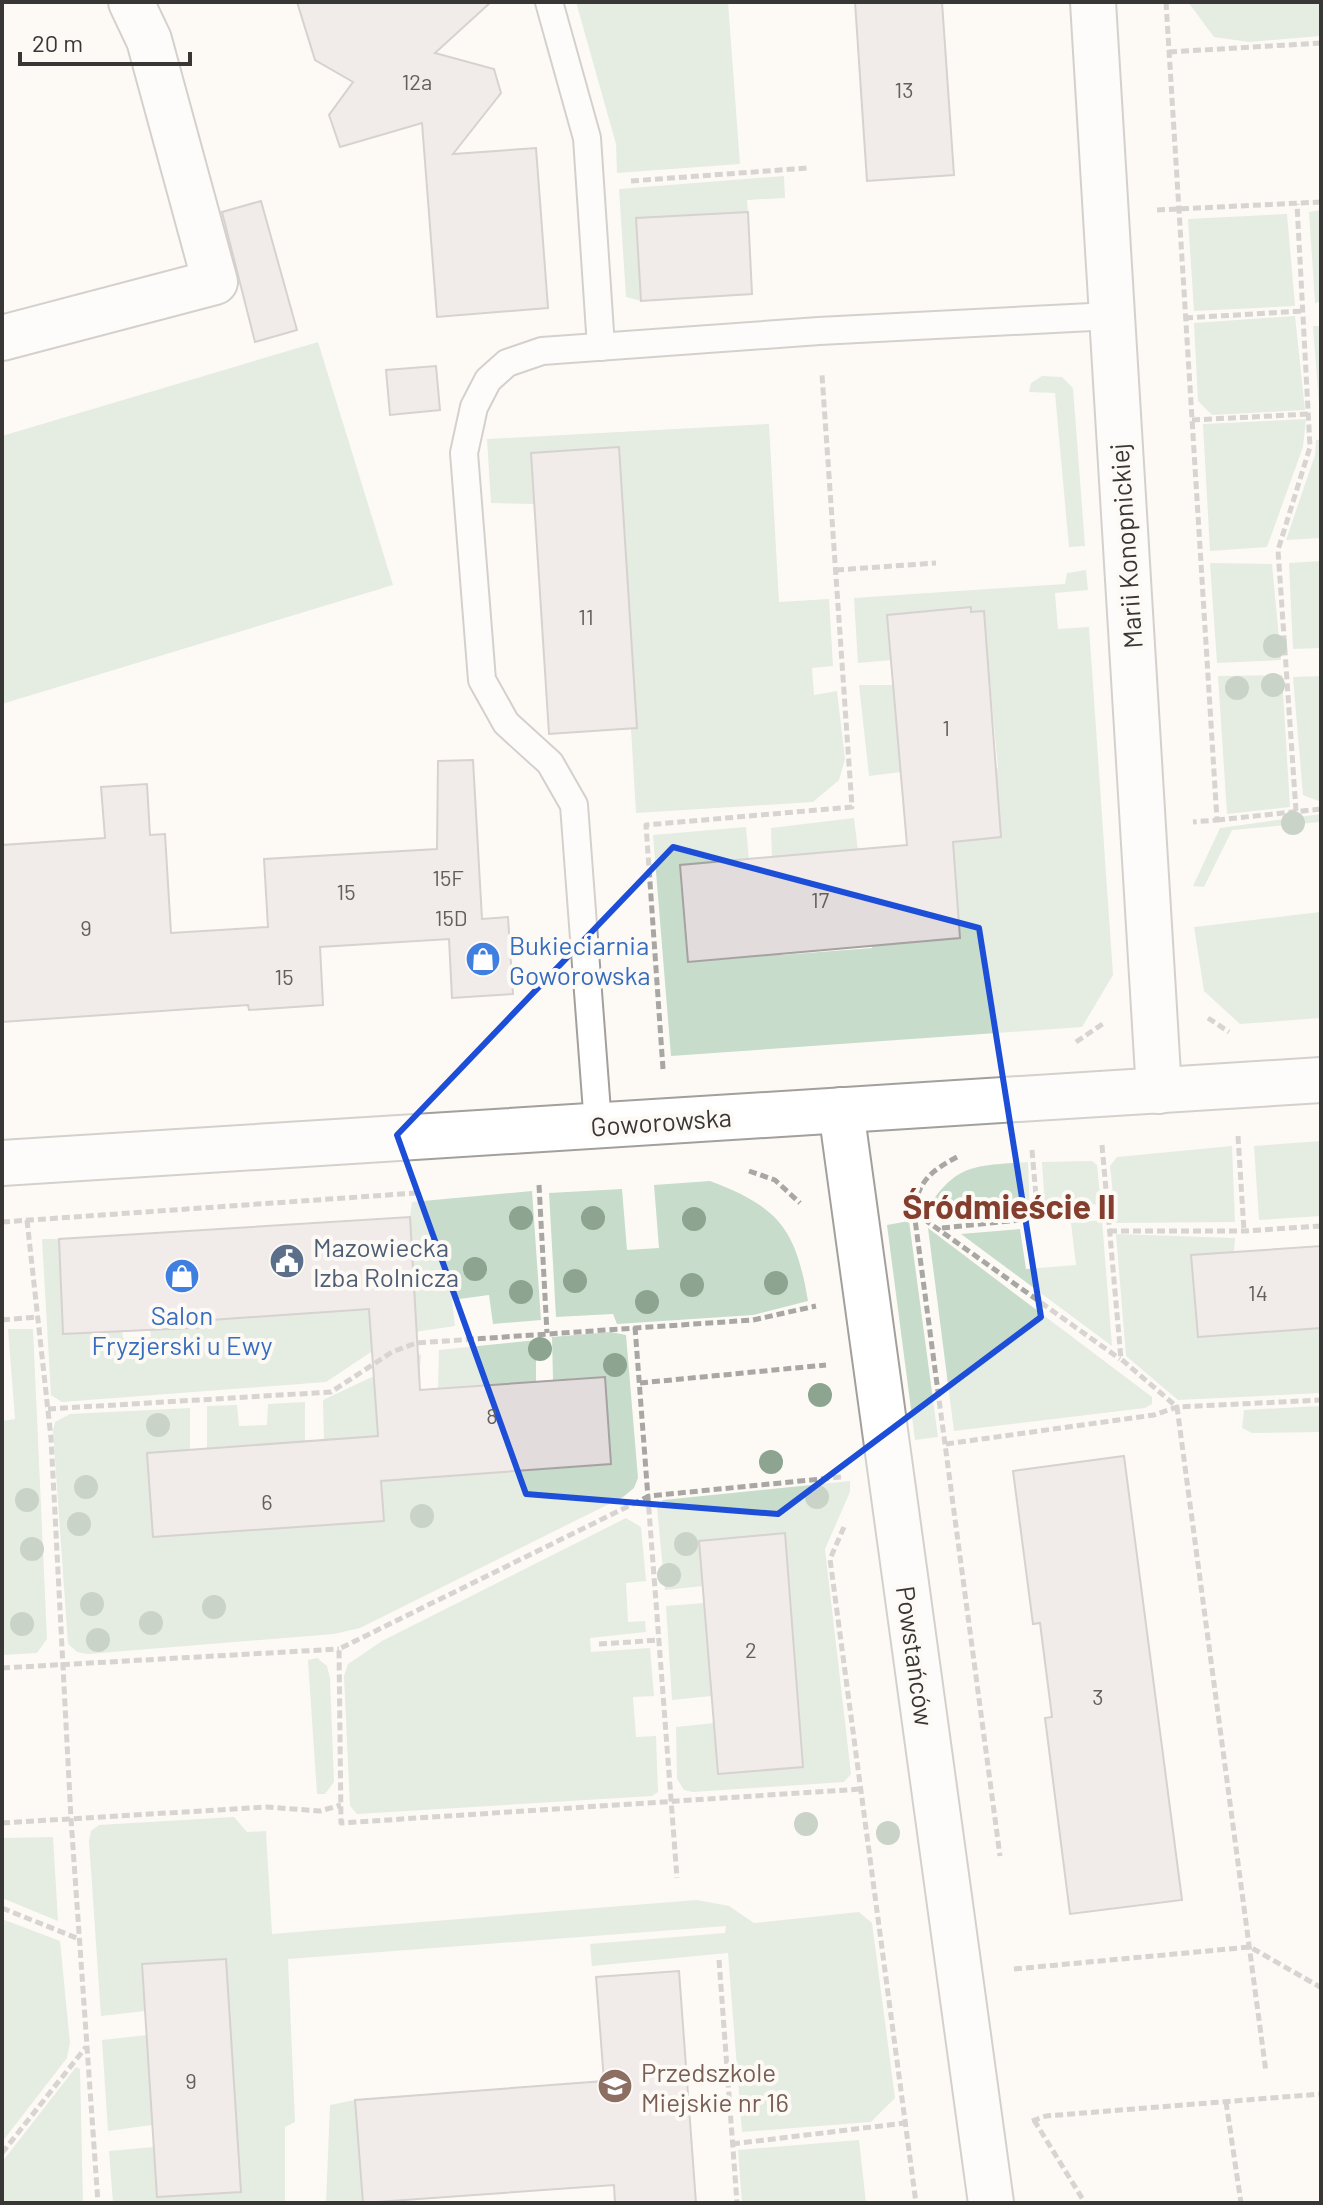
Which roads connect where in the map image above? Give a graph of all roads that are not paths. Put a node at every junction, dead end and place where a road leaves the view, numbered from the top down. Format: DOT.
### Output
graph roads {
  1 [pos="131,2"];
  2 [pos="549,2"];
  3 [pos="1093,2"];
  4 [pos="1111,316"];
  5 [pos="2,338"];
  6 [pos="601,347"];
  7 [pos="1321,1080"];
  8 [pos="1159,1091"];
  9 [pos="841,1110"];
  10 [pos="598,1125"];
  11 [pos="2,1163"];
  12 [pos="991,2203"];
  1 -- 5 [label="street"];
  2 -- 6 [label="lane"];
  3 -- 4 [label="street, Marii Konopnickiej"];
  4 -- 6 [label="lane"];
  4 -- 8 [label="street, Marii Konopnickiej"];
  6 -- 10 [label="lane"];
  7 -- 8 [label="street, Goworowska"];
  8 -- 9 [label="street, Goworowska"];
  9 -- 10 [label="street, Goworowska"];
  9 -- 12 [label="street, Powstańców"];
  10 -- 11 [label="street, Goworowska"];
}
